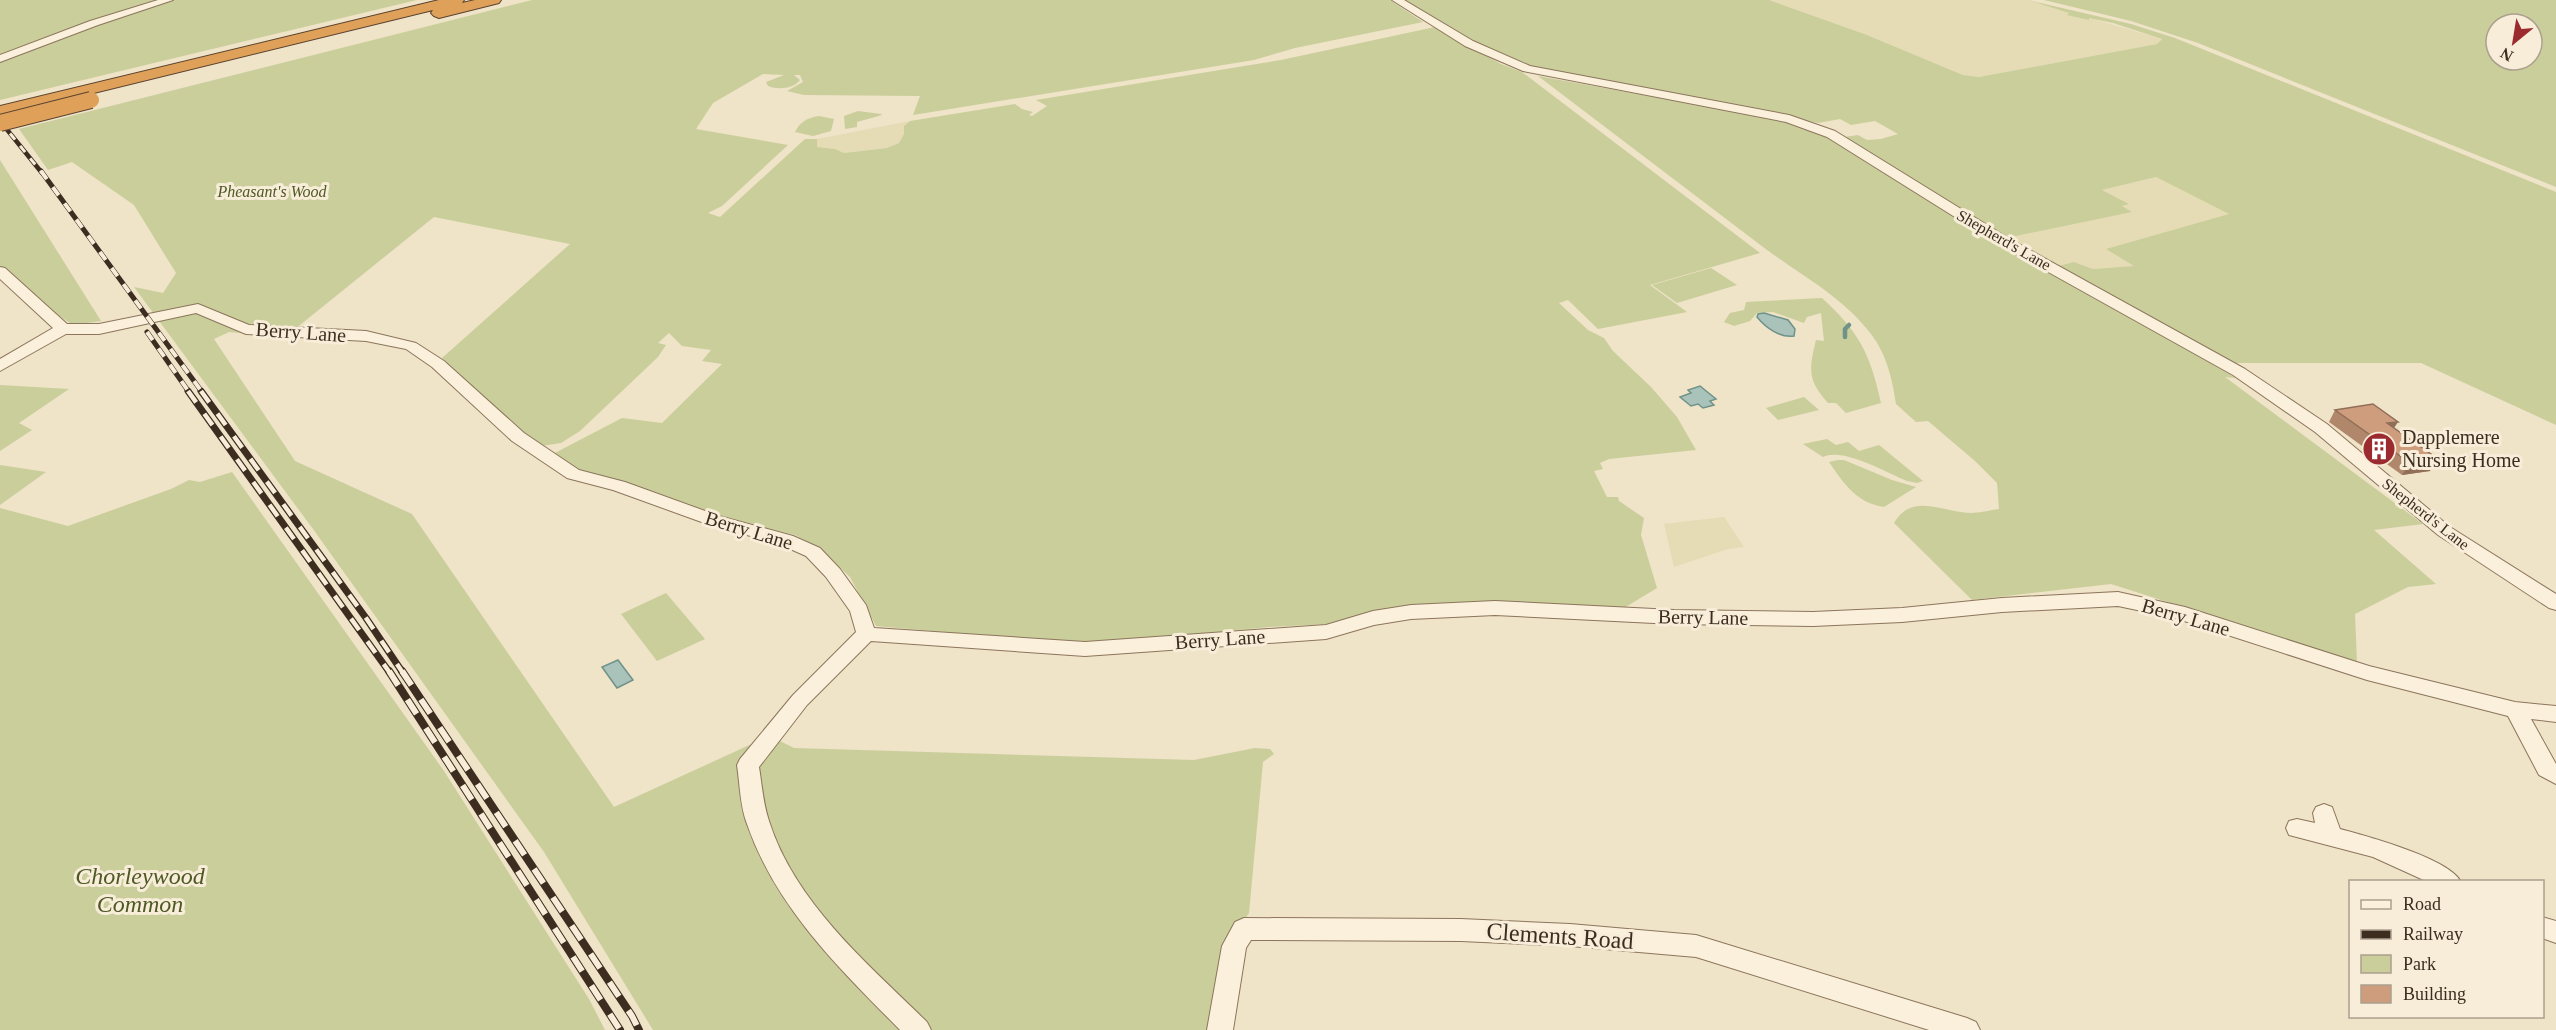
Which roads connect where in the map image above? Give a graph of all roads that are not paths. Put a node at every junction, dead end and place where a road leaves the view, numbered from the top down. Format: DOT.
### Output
graph roads {
  1 [pos="168,0"];
  2 [pos="457,0"];
  3 [pos="494,0"];
  4 [pos="1397,0"];
  5 [pos="0,59"];
  6 [pos="87,96"];
  7 [pos="0,111"];
  8 [pos="0,123"];
  9 [pos="0,271"];
  10 [pos="63,329"];
  11 [pos="0,366"];
  12 [pos="2556,603"];
  13 [pos="866,634"];
  14 [pos="2515,710"];
  15 [pos="2556,714"];
  16 [pos="2556,775"];
  17 [pos="2324,813"];
  18 [pos="2297,828"];
  19 [pos="2330,836"];
  20 [pos="2445,880"];
  21 [pos="918,1030"];
  22 [pos="1220,1030"];
  23 [pos="1967,1030"];
  1 -- 5 [label="street"];
  2 -- 6 [label="highway"];
  3 -- 6 [label="highway"];
  4 -- 12 [label="street, Shepherd's Lane"];
  6 -- 7 [label="highway"];
  6 -- 8 [label="highway, bridge"];
  9 -- 10 [label="street"];
  10 -- 11 [label="street"];
  10 -- 13 [label="street, Berry Lane"];
  13 -- 14 [label="street, Berry Lane"];
  13 -- 21 [label="street"];
  14 -- 15 [label="street, Berry Lane"];
  14 -- 16 [label="street"];
  17 -- 19 [label="street"];
  18 -- 19 [label="street"];
  19 -- 20 [label="street"];
  22 -- 23 [label="street, Clements Road"];
}
